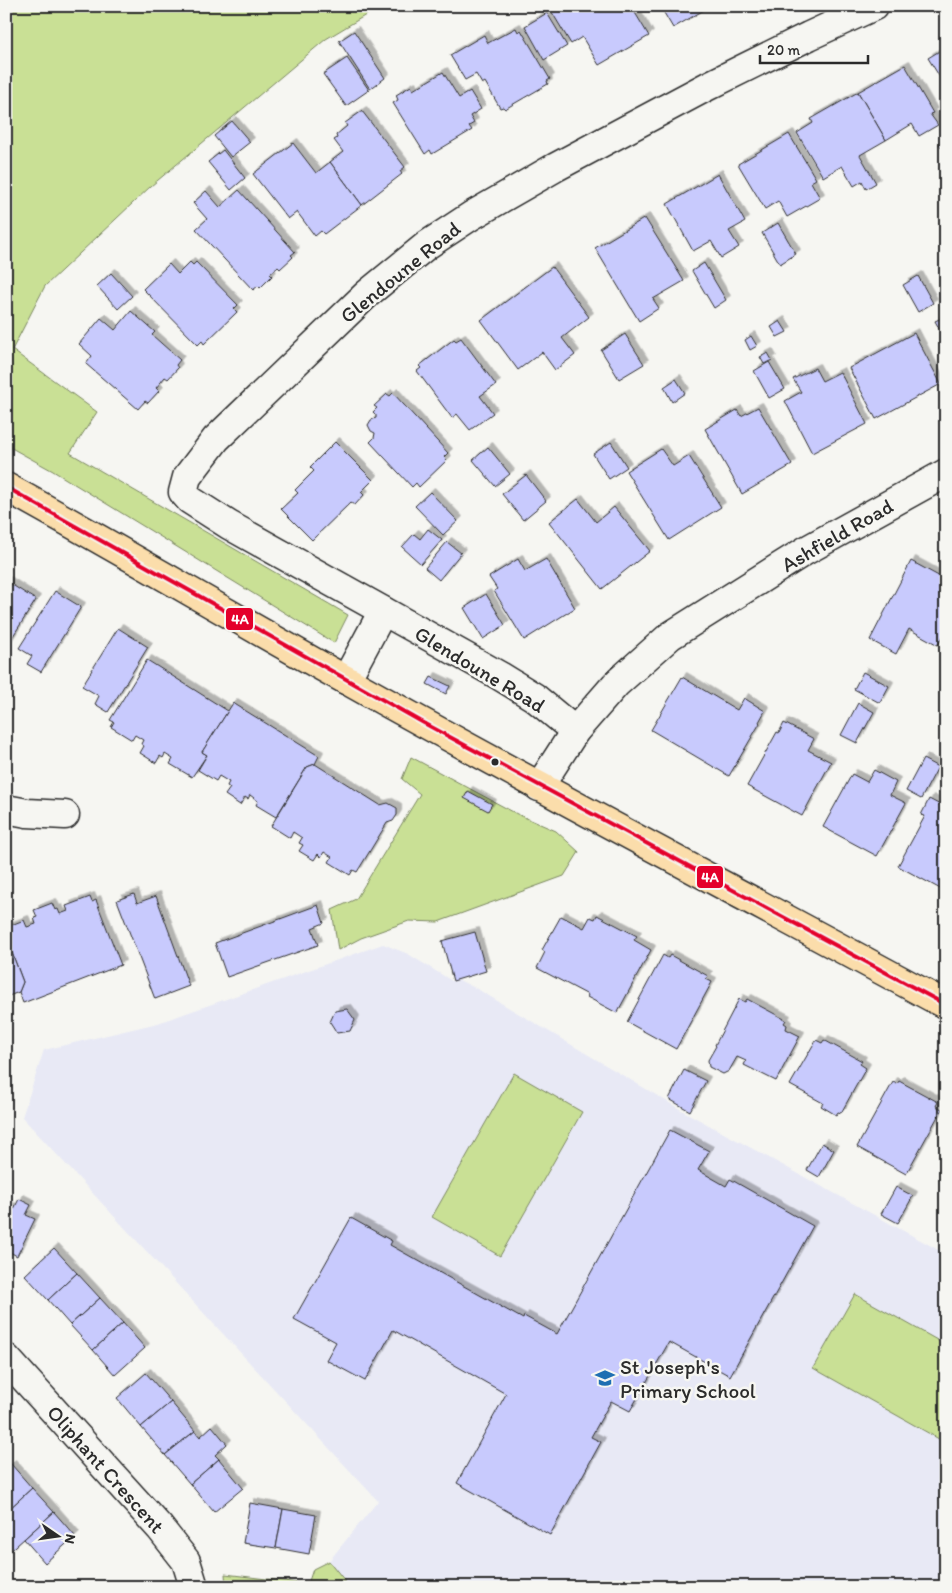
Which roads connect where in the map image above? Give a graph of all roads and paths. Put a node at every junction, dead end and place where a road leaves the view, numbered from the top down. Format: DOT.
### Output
graph roads {
  1 [pos="874,6"];
  2 [pos="946,473"];
  3 [pos="6,487"];
  4 [pos="383,611"];
  5 [pos="346,680"];
  6 [pos="575,730"];
  7 [pos="540,787"];
  8 [pos="6,809"];
  9 [pos="65,815"];
  10 [pos="946,1005"];
  11 [pos="6,1358"];
  12 [pos="194,1587"];
  1 -- 4 [label="street, Glendoune Road"];
  2 -- 6 [label="street, Ashfield Road"];
  3 -- 5 [label="main road"];
  4 -- 5 [label="street"];
  4 -- 6 [label="street, Glendoune Road"];
  5 -- 7 [label="main road"];
  6 -- 7 [label="street, Ashfield Road"];
  7 -- 10 [label="main road"];
  8 -- 9 [label="street"];
  11 -- 12 [label="street, Oliphant Crescent"];
}
